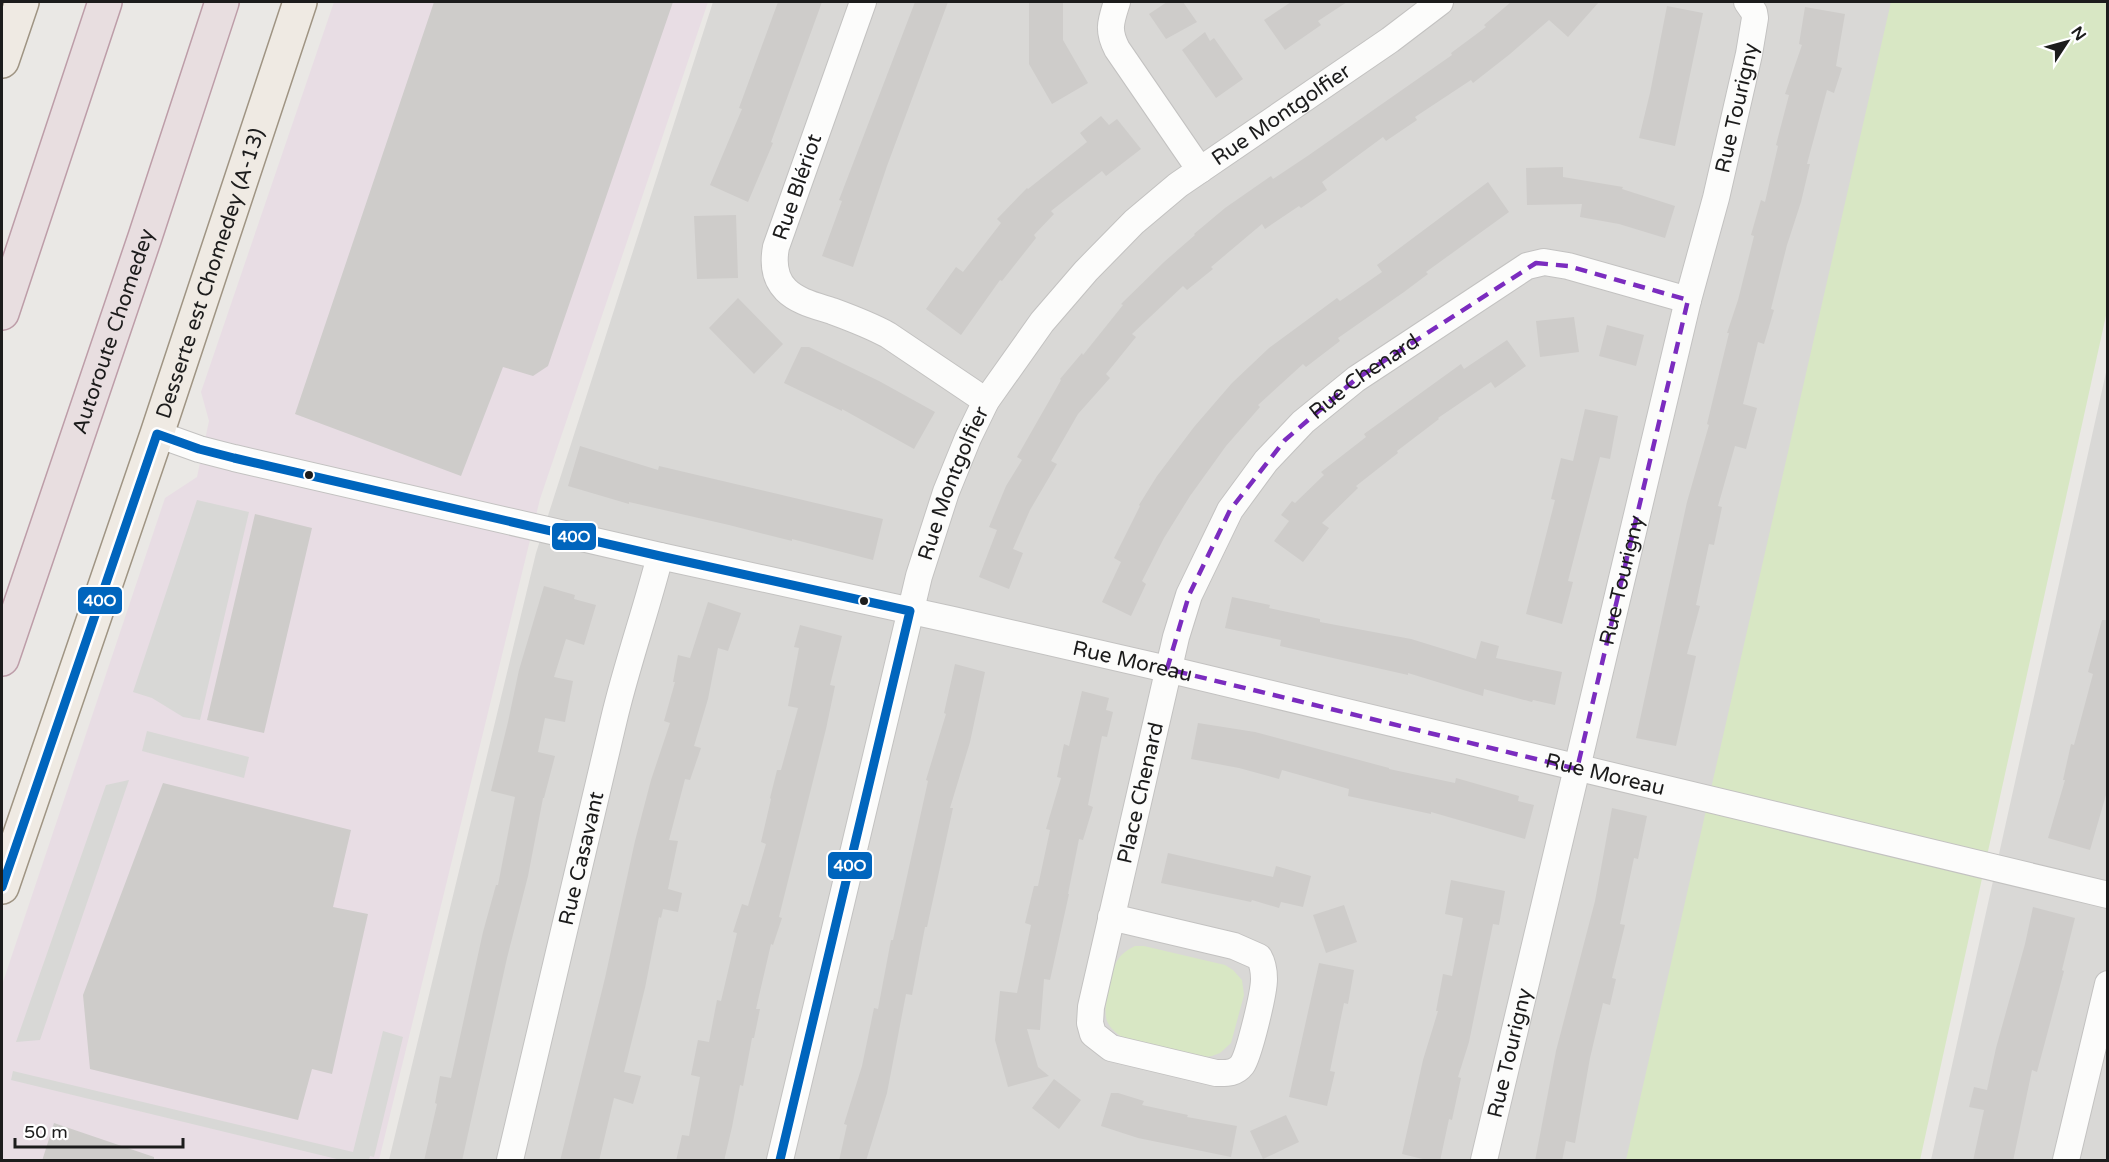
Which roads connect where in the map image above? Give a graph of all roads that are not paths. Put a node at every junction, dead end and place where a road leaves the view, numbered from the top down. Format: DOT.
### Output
graph roads {
  1 [pos="22,2"];
  2 [pos="105,2"];
  3 [pos="222,2"];
  4 [pos="300,2"];
  5 [pos="863,2"];
  6 [pos="1117,2"];
  7 [pos="1440,2"];
  8 [pos="1747,2"];
  9 [pos="2,61"];
  10 [pos="1200,170"];
  11 [pos="1688,300"];
  12 [pos="2,313"];
  13 [pos="986,401"];
  14 [pos="157,434"];
  15 [pos="660,556"];
  16 [pos="910,611"];
  17 [pos="2,659"];
  18 [pos="1167,669"];
  19 [pos="1577,769"];
  20 [pos="2,886"];
  21 [pos="2108,895"];
  22 [pos="1111,917"];
  23 [pos="2108,984"];
  24 [pos="510,1161"];
  25 [pos="780,1161"];
  26 [pos="1484,1161"];
  27 [pos="2066,1161"];
  1 -- 9 [label="main road"];
  2 -- 12 [label="highway"];
  3 -- 17 [label="highway, Autoroute Chomedey"];
  4 -- 14 [label="main road, Desserte est Chomedey (A-13)"];
  5 -- 13 [label="street, Rue Blériot"];
  6 -- 10 [label="street"];
  7 -- 10 [label="street, Rue Montgolfier"];
  8 -- 11 [label="street, Rue Tourigny"];
  10 -- 13 [label="street, Rue Montgolfier"];
  11 -- 18 [label="street, Rue Chenard"];
  11 -- 19 [label="street, Rue Tourigny"];
  13 -- 16 [label="street, Rue Montgolfier"];
  14 -- 15 [label="street, Rue Moreau"];
  14 -- 20 [label="main road, Desserte est Chomedey (A-13)"];
  15 -- 16 [label="street, Rue Moreau"];
  15 -- 24 [label="street, Rue Casavant"];
  16 -- 18 [label="street, Rue Moreau"];
  16 -- 25 [label="street, Rue Montgolfier"];
  18 -- 19 [label="street, Rue Moreau"];
  18 -- 22 [label="street, Place Chenard"];
  19 -- 21 [label="street, Rue Moreau"];
  19 -- 26 [label="street, Rue Tourigny"];
  22 -- 22 [label="street, Place Chenard"];
  23 -- 27 [label="street"];
}
